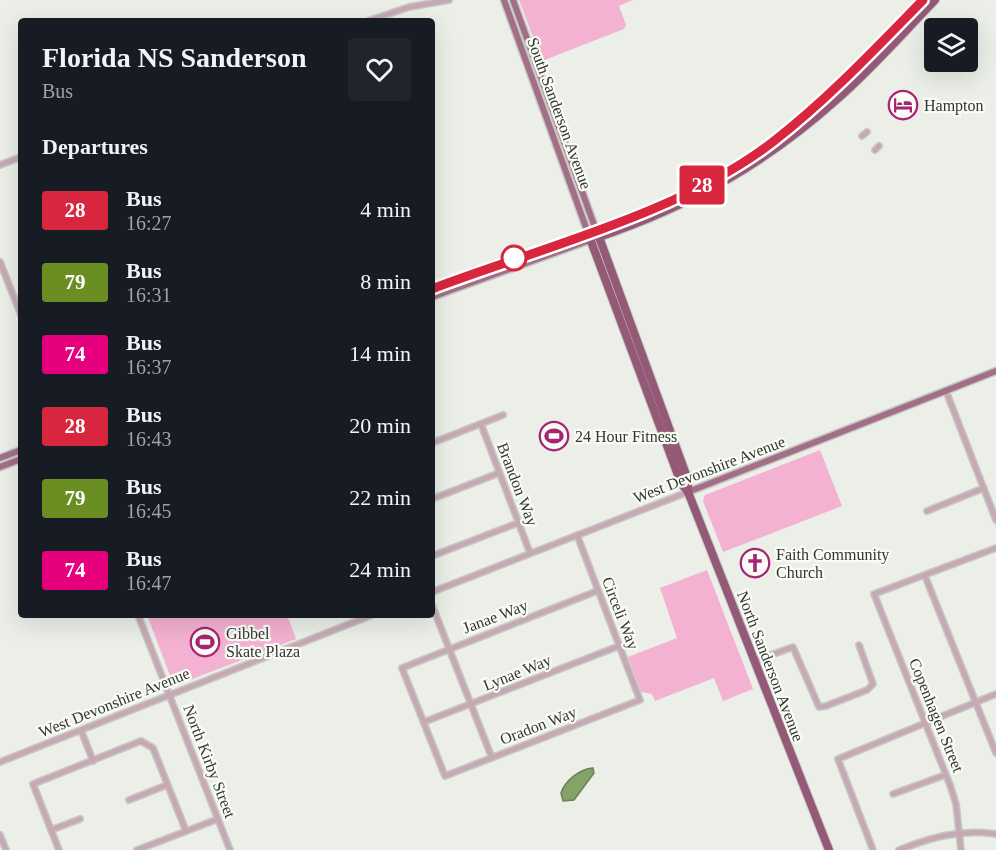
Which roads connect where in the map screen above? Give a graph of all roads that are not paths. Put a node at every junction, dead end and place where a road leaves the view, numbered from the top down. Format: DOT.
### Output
graph roads {
  1 [pos="449,0"];
  2 [pos="504,0"];
  3 [pos="513,0"];
  4 [pos="923,0"];
  5 [pos="935,0"];
  6 [pos="377,18"];
  7 [pos="524,54"];
  8 [pos="537,67"];
  9 [pos="534,81"];
  10 [pos="557,123"];
  11 [pos="552,131"];
  12 [pos="782,134"];
  13 [pos="18,158"];
  14 [pos="0,165"];
  15 [pos="573,167"];
  16 [pos="731,179"];
  17 [pos="594,235"];
  18 [pos="0,262"];
  19 [pos="435,288"];
  20 [pos="435,296"];
  21 [pos="613,299"];
  22 [pos="18,307"];
  23 [pos="617,310"];
  24 [pos="632,326"];
  25 [pos="996,371"];
  26 [pos="946,391"];
  27 [pos="503,415"];
  28 [pos="481,424"];
  29 [pos="435,442"];
  30 [pos="18,451"];
  31 [pos="2,458"];
  32 [pos="18,460"];
  33 [pos="0,467"];
  34 [pos="499,473"];
  35 [pos="984,488"];
  36 [pos="688,492"];
  37 [pos="435,498"];
  38 [pos="927,512"];
  39 [pos="996,520"];
  40 [pos="518,523"];
  41 [pos="577,535"];
  42 [pos="996,548"];
  43 [pos="530,553"];
  44 [pos="435,555"];
  45 [pos="925,576"];
  46 [pos="435,591"];
  47 [pos="597,591"];
  48 [pos="435,613"];
  49 [pos="139,618"];
  50 [pos="364,618"];
  51 [pos="859,645"];
  52 [pos="619,646"];
  53 [pos="449,648"];
  54 [pos="754,661"];
  55 [pos="996,694"];
  56 [pos="170,695"];
  57 [pos="640,700"];
  58 [pos="471,704"];
  59 [pos="976,704"];
  60 [pos="424,722"];
  61 [pos="926,724"];
  62 [pos="81,730"];
  63 [pos="996,753"];
  64 [pos="492,758"];
  65 [pos="93,761"];
  66 [pos="0,762"];
  67 [pos="945,775"];
  68 [pos="168,785"];
  69 [pos="893,794"];
  70 [pos="129,800"];
  71 [pos="81,819"];
  72 [pos="218,819"];
  73 [pos="51,830"];
  74 [pos="186,831"];
  75 [pos="960,832"];
  76 [pos="996,834"];
  77 [pos="0,835"];
  78 [pos="3,847"];
  79 [pos="59,850"];
  80 [pos="137,850"];
  81 [pos="230,850"];
  82 [pos="829,850"];
  83 [pos="873,850"];
  84 [pos="899,850"];
  85 [pos="961,850"];
  1 -- 6 [label="street"];
  2 -- 7 [label="main road, South Sanderson Avenue"];
  3 -- 8 [label="main road, South Sanderson Avenue"];
  4 -- 12 [label="highway"];
  5 -- 16 [label="highway"];
  7 -- 8 [label="main road"];
  7 -- 9 [label="main road, South Sanderson Avenue"];
  8 -- 10 [label="main road, South Sanderson Avenue"];
  9 -- 10 [label="main road"];
  9 -- 11 [label="main road, South Sanderson Avenue"];
  10 -- 15 [label="main road, South Sanderson Avenue"];
  11 -- 15 [label="main road"];
  11 -- 17 [label="main road, South Sanderson Avenue"];
  12 -- 16 [label="highway"];
  12 -- 17 [label="highway"];
  13 -- 14 [label="street"];
  15 -- 17 [label="main road, South Sanderson Avenue"];
  16 -- 17 [label="highway"];
  17 -- 19 [label="main road"];
  17 -- 20 [label="main road"];
  17 -- 21 [label="highway, North Sanderson Avenue"];
  17 -- 24 [label="highway, North Sanderson Avenue"];
  18 -- 22 [label="street"];
  21 -- 23 [label="highway, North Sanderson Avenue"];
  21 -- 24 [label="highway"];
  23 -- 24 [label="highway"];
  23 -- 36 [label="highway, North Sanderson Avenue"];
  24 -- 36 [label="highway, North Sanderson Avenue"];
  25 -- 26 [label="main road, West Devonshire Avenue"];
  26 -- 35 [label="street"];
  26 -- 36 [label="main road, West Devonshire Avenue"];
  27 -- 28 [label="street"];
  28 -- 29 [label="street"];
  28 -- 34 [label="street, Brandon Way"];
  30 -- 31 [label="main road"];
  32 -- 33 [label="main road"];
  34 -- 37 [label="street"];
  34 -- 40 [label="street, Brandon Way"];
  35 -- 38 [label="street"];
  35 -- 39 [label="street"];
  36 -- 41 [label="street, West Devonshire Avenue"];
  36 -- 54 [label="highway, North Sanderson Avenue"];
  40 -- 43 [label="street, Brandon Way"];
  40 -- 44 [label="street"];
  41 -- 43 [label="street, West Devonshire Avenue"];
  41 -- 47 [label="street, Circeli Way"];
  42 -- 45 [label="street"];
  43 -- 46 [label="street, West Devonshire Avenue"];
  45 -- 59 [label="street"];
  45 -- 61 [label="street, Copenhagen Street"];
  47 -- 52 [label="street, Circeli Way"];
  47 -- 53 [label="street, Janae Way"];
  48 -- 53 [label="street"];
  49 -- 56 [label="street, North Kirby Street"];
  50 -- 56 [label="street, West Devonshire Avenue"];
  51 -- 54 [label="street"];
  52 -- 57 [label="street, Circeli Way"];
  52 -- 58 [label="street, Lynae Way"];
  53 -- 58 [label="street"];
  53 -- 60 [label="street, Janae Way"];
  54 -- 82 [label="highway, North Sanderson Avenue"];
  55 -- 59 [label="street"];
  56 -- 62 [label="street, West Devonshire Avenue"];
  56 -- 72 [label="street, North Kirby Street"];
  57 -- 64 [label="street, Oradon Way"];
  58 -- 60 [label="street, Lynae Way"];
  58 -- 64 [label="street"];
  59 -- 61 [label="street"];
  59 -- 63 [label="street"];
  60 -- 64 [label="street, Oradon Way"];
  61 -- 67 [label="street, Copenhagen Street"];
  61 -- 83 [label="street"];
  62 -- 65 [label="street"];
  62 -- 66 [label="street, West Devonshire Avenue"];
  65 -- 68 [label="street"];
  65 -- 73 [label="street"];
  67 -- 69 [label="street"];
  67 -- 75 [label="street, Copenhagen Street"];
  68 -- 70 [label="street"];
  68 -- 74 [label="street"];
  71 -- 73 [label="street"];
  72 -- 74 [label="street"];
  72 -- 81 [label="street, North Kirby Street"];
  73 -- 79 [label="street"];
  74 -- 80 [label="street"];
  75 -- 76 [label="street"];
  75 -- 84 [label="street"];
  75 -- 85 [label="street, Copenhagen Street"];
  77 -- 78 [label="street"];
}
